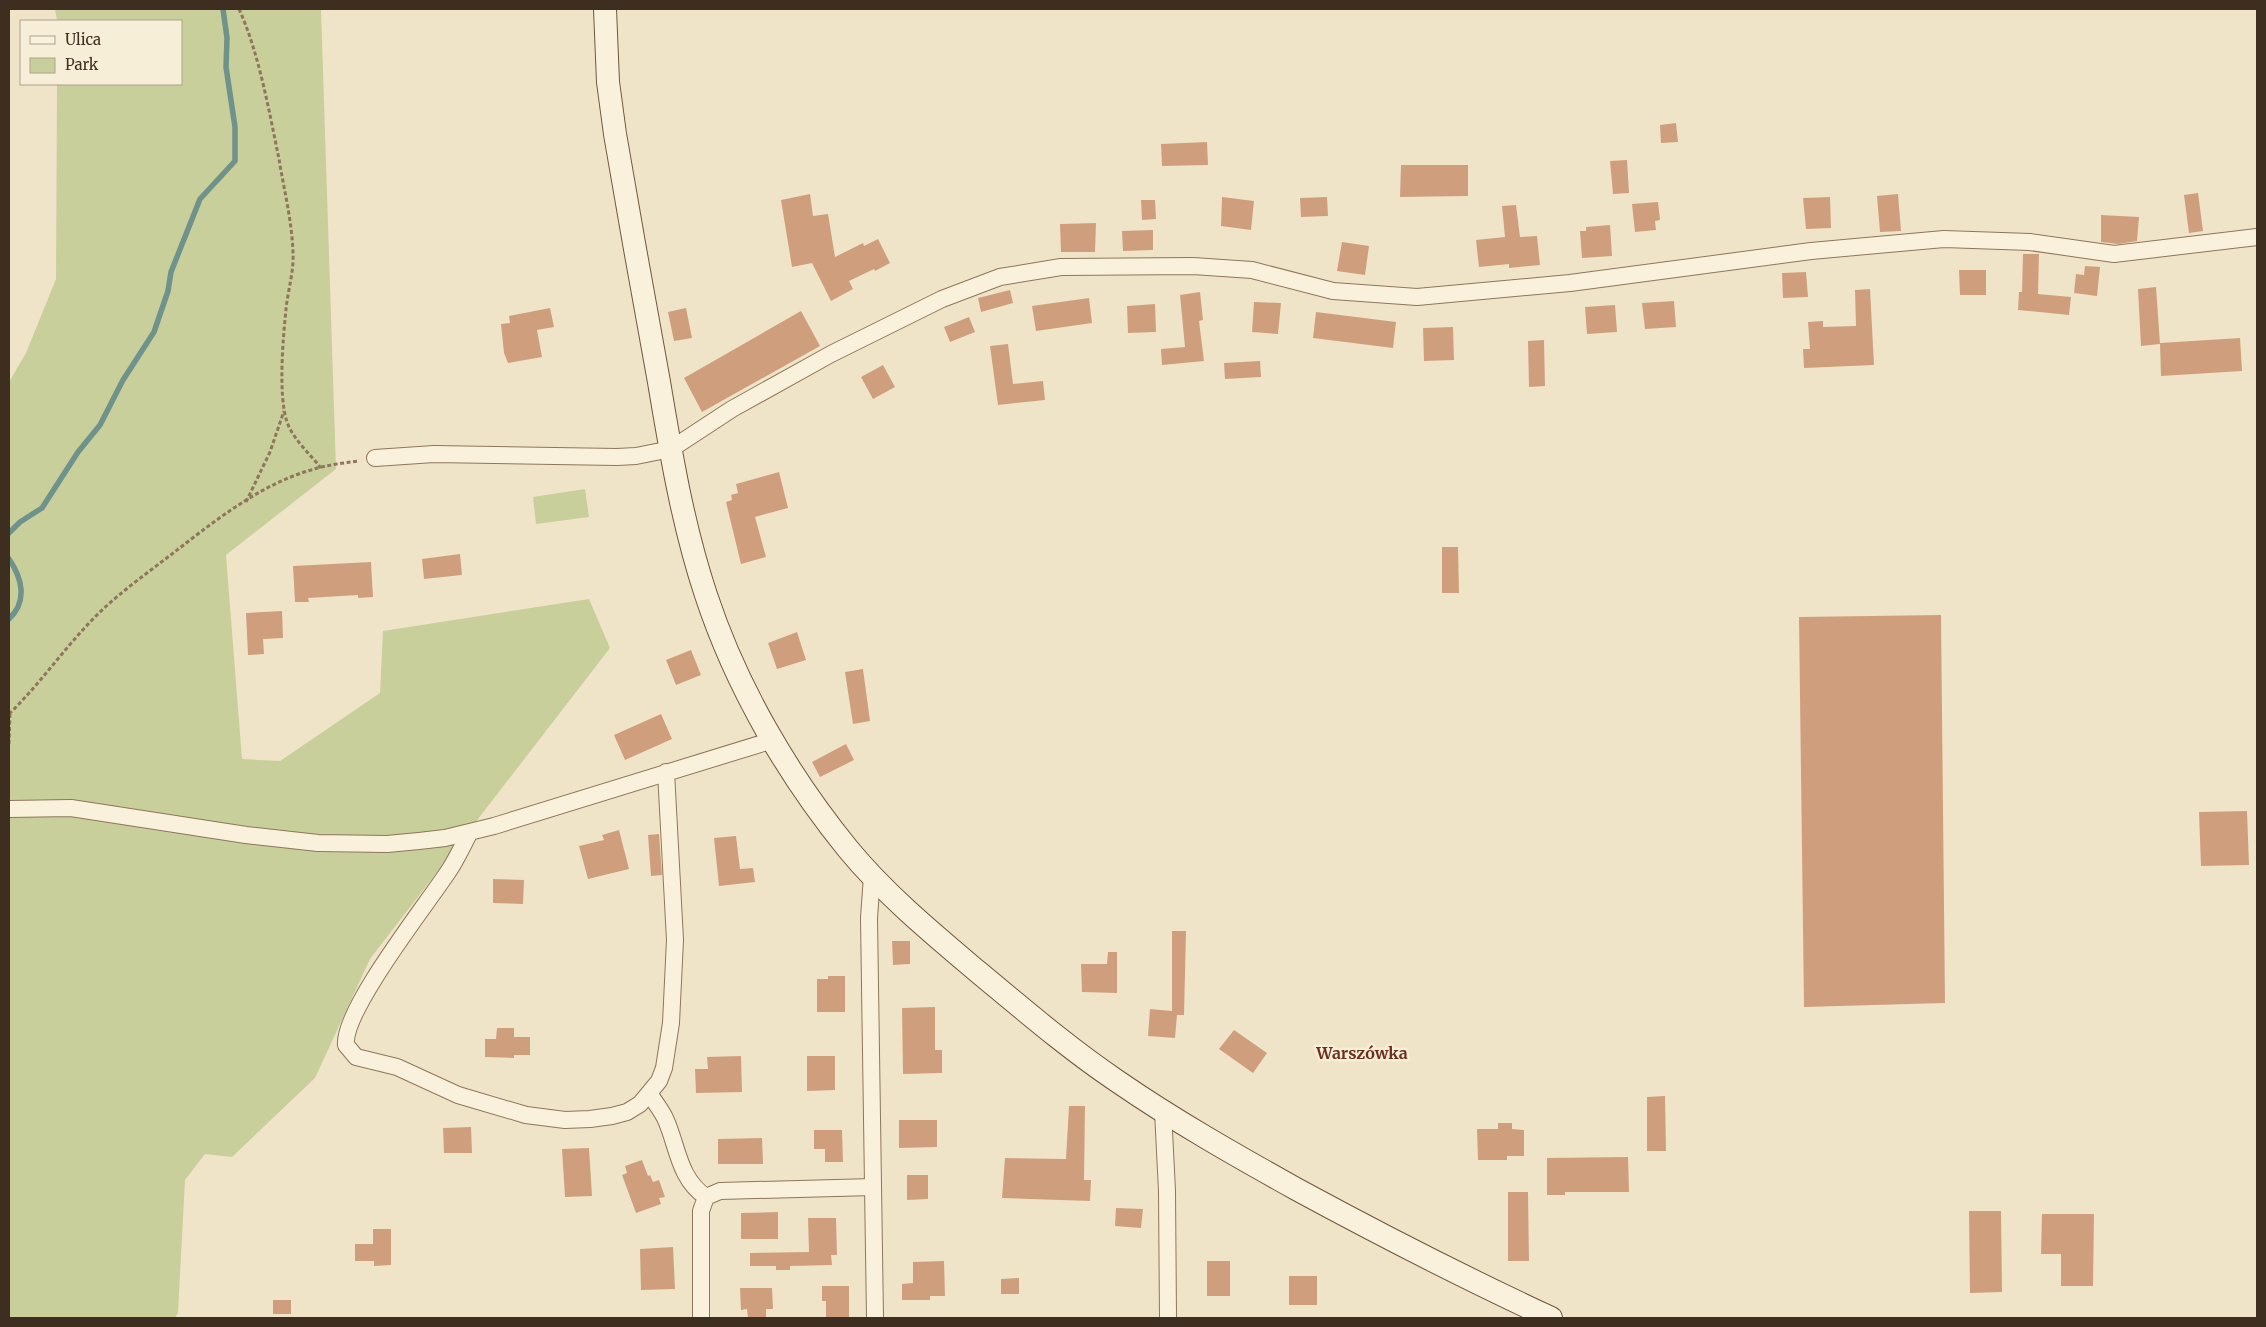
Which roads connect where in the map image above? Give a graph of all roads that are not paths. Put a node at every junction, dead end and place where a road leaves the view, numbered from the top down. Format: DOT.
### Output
graph roads {
  1 [pos="605,9"];
  2 [pos="2257,237"];
  3 [pos="670,449"];
  4 [pos="375,458"];
  5 [pos="774,740"];
  6 [pos="666,772"];
  7 [pos="9,809"];
  8 [pos="470,832"];
  9 [pos="872,876"];
  10 [pos="650,1094"];
  11 [pos="1163,1111"];
  12 [pos="873,1188"];
  13 [pos="706,1197"];
  14 [pos="701,1318"];
  15 [pos="875,1318"];
  16 [pos="1168,1318"];
  17 [pos="1551,1318"];
  1 -- 3 [label="street"];
  2 -- 3 [label="street"];
  3 -- 4 [label="street"];
  3 -- 5 [label="street"];
  5 -- 6 [label="street"];
  5 -- 9 [label="street"];
  6 -- 8 [label="street"];
  6 -- 10 [label="street"];
  7 -- 8 [label="street"];
  8 -- 10 [label="street"];
  9 -- 11 [label="street"];
  9 -- 12 [label="street"];
  10 -- 13 [label="street"];
  11 -- 16 [label="street"];
  11 -- 17 [label="street"];
  12 -- 13 [label="street"];
  12 -- 15 [label="street"];
  13 -- 14 [label="street"];
}
